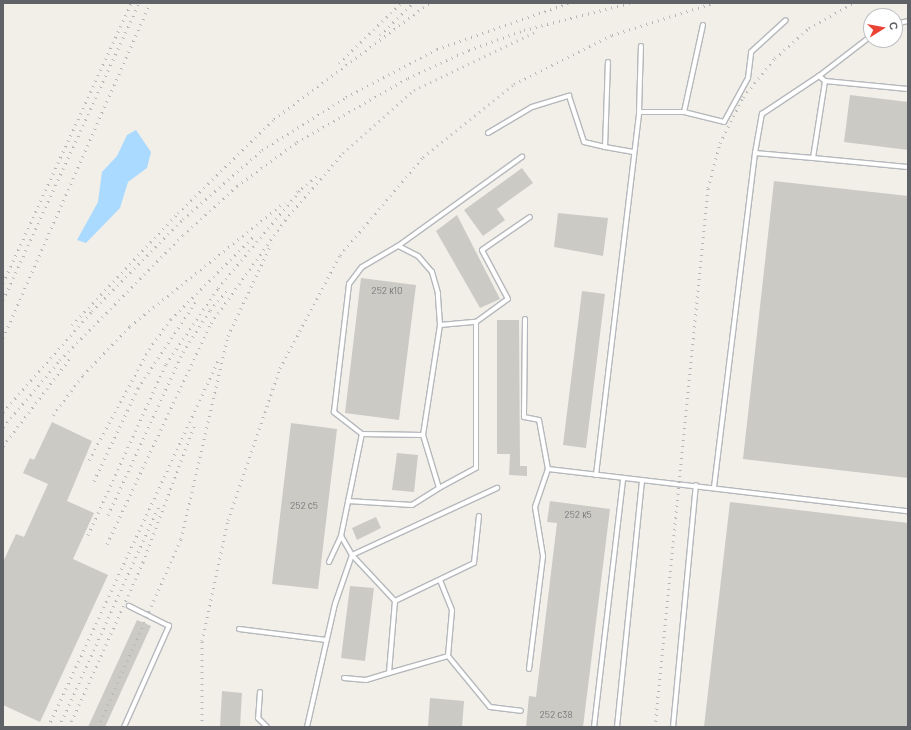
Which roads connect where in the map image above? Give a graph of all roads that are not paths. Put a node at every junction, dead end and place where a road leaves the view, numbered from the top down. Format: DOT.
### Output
graph roads {
  1 [pos="786,20"];
  2 [pos="703,25"];
  3 [pos="863,42"];
  4 [pos="641,46"];
  5 [pos="608,62"];
  6 [pos="819,76"];
  7 [pos="825,81"];
  8 [pos="908,89"];
  9 [pos="639,112"];
  10 [pos="684,112"];
  11 [pos="488,133"];
  12 [pos="605,147"];
  13 [pos="634,152"];
  14 [pos="755,153"];
  15 [pos="522,157"];
  16 [pos="813,158"];
  17 [pos="908,167"];
  18 [pos="530,217"];
  19 [pos="398,246"];
  20 [pos="525,319"];
  21 [pos="476,322"];
  22 [pos="440,325"];
  23 [pos="362,434"];
  24 [pos="422,435"];
  25 [pos="548,469"];
  26 [pos="596,475"];
  27 [pos="623,479"];
  28 [pos="642,481"];
  29 [pos="696,485"];
  30 [pos="714,487"];
  31 [pos="439,488"];
  32 [pos="497,488"];
  33 [pos="348,501"];
  34 [pos="908,512"];
  35 [pos="479,516"];
  36 [pos="341,536"];
  37 [pos="352,555"];
  38 [pos="329,562"];
  39 [pos="440,580"];
  40 [pos="395,601"];
  41 [pos="129,606"];
  42 [pos="239,629"];
  43 [pos="326,640"];
  44 [pos="448,656"];
  45 [pos="529,669"];
  46 [pos="389,673"];
  47 [pos="344,678"];
  48 [pos="260,692"];
  49 [pos="521,711"];
  50 [pos="124,727"];
  51 [pos="267,727"];
  52 [pos="307,727"];
  53 [pos="594,727"];
  54 [pos="617,727"];
  55 [pos="673,727"];
  1 -- 10 [label="lane"];
  2 -- 10 [label="lane"];
  3 -- 6 [label="lane"];
  4 -- 9 [label="lane"];
  5 -- 12 [label="lane"];
  6 -- 7 [label="lane"];
  6 -- 14 [label="lane"];
  7 -- 8 [label="lane"];
  7 -- 16 [label="lane"];
  9 -- 10 [label="lane"];
  9 -- 13 [label="lane"];
  11 -- 12 [label="lane"];
  12 -- 13 [label="lane"];
  13 -- 26 [label="lane"];
  14 -- 16 [label="lane"];
  14 -- 30 [label="lane"];
  15 -- 19 [label="lane"];
  16 -- 17 [label="lane"];
  18 -- 21 [label="lane"];
  19 -- 22 [label="lane"];
  19 -- 23 [label="lane"];
  20 -- 25 [label="lane"];
  21 -- 22 [label="lane"];
  21 -- 31 [label="lane"];
  22 -- 24 [label="lane"];
  23 -- 24 [label="lane"];
  23 -- 33 [label="lane"];
  24 -- 31 [label="lane"];
  25 -- 26 [label="lane"];
  25 -- 45 [label="lane"];
  26 -- 27 [label="lane"];
  27 -- 28 [label="lane"];
  27 -- 53 [label="lane"];
  28 -- 29 [label="lane"];
  28 -- 54 [label="lane"];
  29 -- 30 [label="lane"];
  29 -- 55 [label="lane"];
  30 -- 34 [label="lane"];
  31 -- 33 [label="lane"];
  32 -- 37 [label="lane"];
  33 -- 36 [label="lane"];
  35 -- 39 [label="lane"];
  36 -- 37 [label="lane"];
  36 -- 38 [label="lane"];
  37 -- 40 [label="lane"];
  37 -- 43 [label="lane"];
  39 -- 40 [label="lane"];
  39 -- 44 [label="lane"];
  40 -- 46 [label="lane"];
  41 -- 50 [label="lane"];
  42 -- 43 [label="lane"];
  43 -- 52 [label="lane"];
  44 -- 46 [label="lane"];
  44 -- 49 [label="lane"];
  46 -- 47 [label="lane"];
  48 -- 51 [label="lane"];
}
